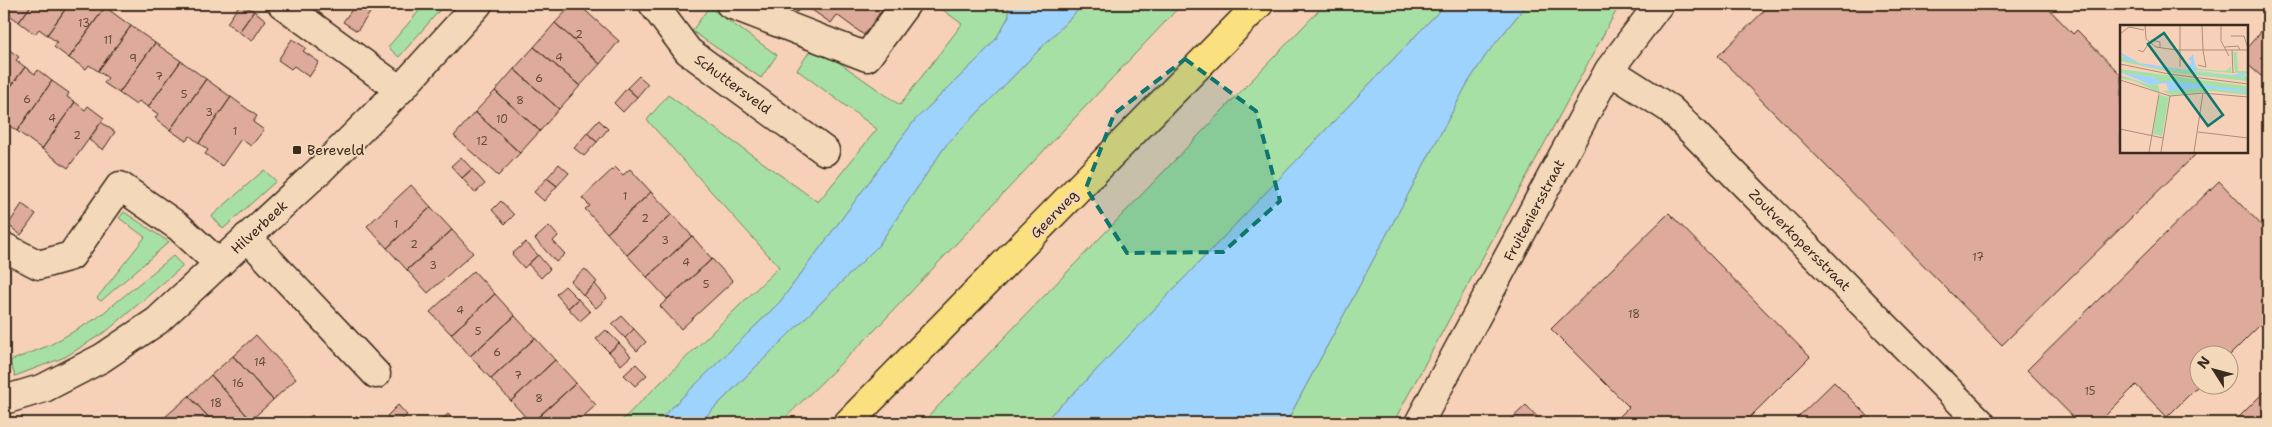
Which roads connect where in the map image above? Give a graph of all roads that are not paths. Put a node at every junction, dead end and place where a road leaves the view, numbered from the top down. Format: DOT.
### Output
graph roads {
  1 [pos="282,4"];
  2 [pos="478,4"];
  3 [pos="653,4"];
  4 [pos="730,4"];
  5 [pos="906,4"];
  6 [pos="1259,4"];
  7 [pos="1659,4"];
  8 [pos="1609,70"];
  9 [pos="400,90"];
  10 [pos="825,151"];
  11 [pos="247,237"];
  12 [pos="5,248"];
  13 [pos="219,264"];
  14 [pos="376,374"];
  15 [pos="4,400"];
  16 [pos="848,423"];
  17 [pos="1419,423"];
  18 [pos="1981,423"];
  1 -- 9 [label="street"];
  2 -- 9 [label="street, Hilverbeek"];
  3 -- 10 [label="street, Schuttersveld"];
  4 -- 5 [label="street"];
  6 -- 16 [label="main road, Geerweg"];
  7 -- 8 [label="street, Fruiteniersstraat"];
  8 -- 17 [label="street, Fruiteniersstraat"];
  8 -- 18 [label="street, Zoutverkopersstraat"];
  9 -- 11 [label="street, Hilverbeek"];
  11 -- 13 [label="street, Hilverbeek"];
  11 -- 14 [label="street"];
  12 -- 13 [label="street"];
  13 -- 15 [label="street, Hilverbeek"];
}
